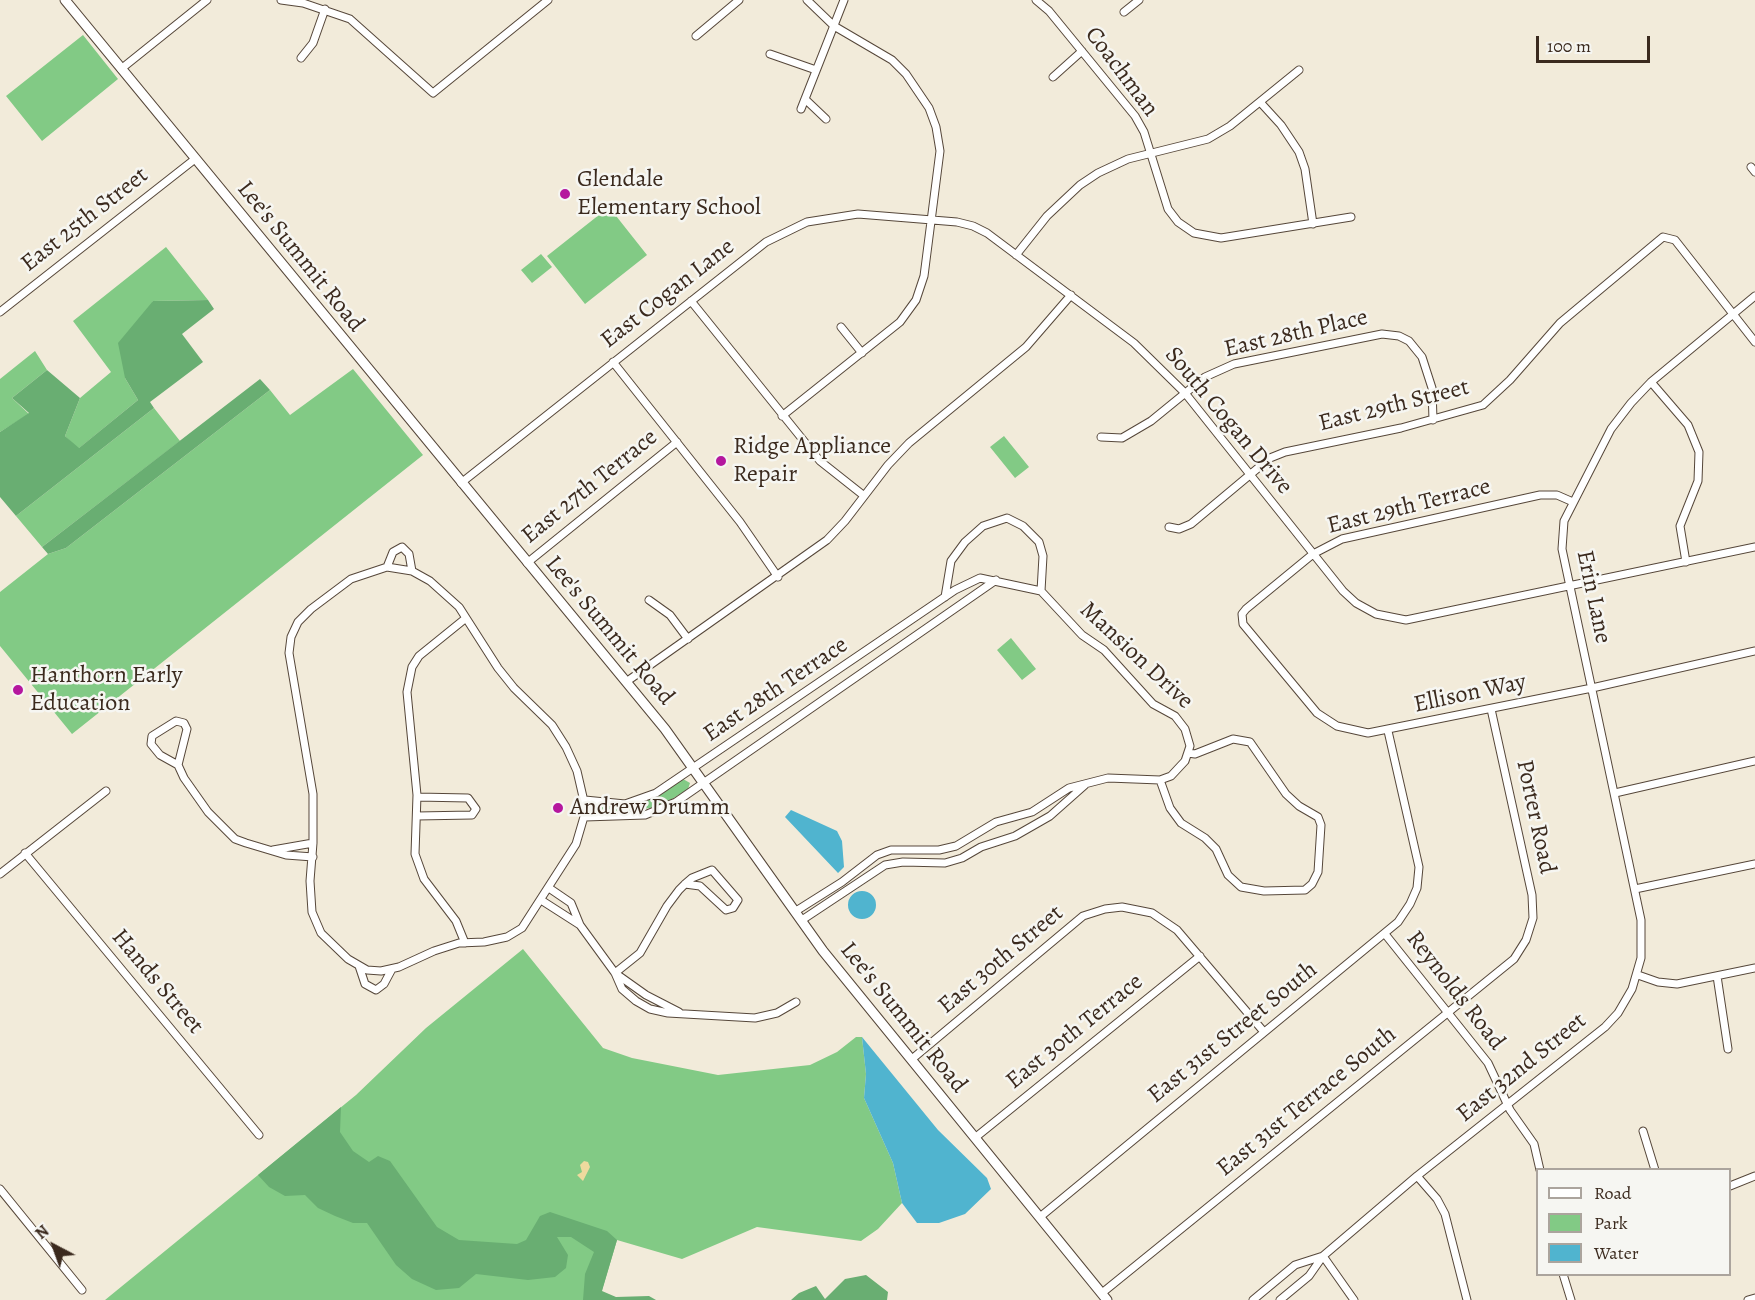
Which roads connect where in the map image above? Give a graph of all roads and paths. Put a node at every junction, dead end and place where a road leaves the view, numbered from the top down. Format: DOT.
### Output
graph roads {
  1 [pos="65,0"];
  2 [pos="207,0"];
  3 [pos="281,0"];
  4 [pos="548,0"];
  5 [pos="739,0"];
  6 [pos="807,0"];
  7 [pos="844,0"];
  8 [pos="1036,0"];
  9 [pos="1139,0"];
  10 [pos="325,9"];
  11 [pos="1124,12"];
  12 [pos="834,26"];
  13 [pos="696,36"];
  14 [pos="1082,51"];
  15 [pos="770,54"];
  16 [pos="302,58"];
  17 [pos="121,69"];
  18 [pos="816,70"];
  19 [pos="1299,70"];
  20 [pos="1053,76"];
  21 [pos="805,99"];
  22 [pos="1260,102"];
  23 [pos="801,109"];
  24 [pos="826,119"];
  25 [pos="1150,153"];
  26 [pos="195,159"];
  27 [pos="1351,217"];
  28 [pos="931,219"];
  29 [pos="1313,224"];
  30 [pos="1016,255"];
  31 [pos="1071,295"];
  32 [pos="1755,296"];
  33 [pos="691,301"];
  34 [pos="0,312"];
  35 [pos="1734,314"];
  36 [pos="841,327"];
  37 [pos="1755,342"];
  38 [pos="861,353"];
  39 [pos="613,362"];
  40 [pos="1651,382"];
  41 [pos="1185,393"];
  42 [pos="782,416"];
  43 [pos="1433,420"];
  44 [pos="1101,437"];
  45 [pos="676,442"];
  46 [pos="1249,475"];
  47 [pos="461,483"];
  48 [pos="863,495"];
  49 [pos="1573,502"];
  50 [pos="1169,527"];
  51 [pos="1755,547"];
  52 [pos="1313,554"];
  53 [pos="527,562"];
  54 [pos="1686,562"];
  55 [pos="387,567"];
  56 [pos="412,571"];
  57 [pos="778,577"];
  58 [pos="996,580"];
  59 [pos="1571,587"];
  60 [pos="1041,591"];
  61 [pos="945,597"];
  62 [pos="649,600"];
  63 [pos="1242,617"];
  64 [pos="466,618"];
  65 [pos="688,639"];
  66 [pos="1755,651"];
  67 [pos="626,682"];
  68 [pos="1592,688"];
  69 [pos="1491,709"];
  70 [pos="1388,731"];
  71 [pos="1188,753"];
  72 [pos="1755,761"];
  73 [pos="178,765"];
  74 [pos="695,769"];
  75 [pos="1095,779"];
  76 [pos="1160,780"];
  77 [pos="705,782"];
  78 [pos="106,790"];
  79 [pos="1615,793"];
  80 [pos="417,797"];
  81 [pos="585,800"];
  82 [pos="417,816"];
  83 [pos="585,817"];
  84 [pos="313,843"];
  85 [pos="273,850"];
  86 [pos="25,853"];
  87 [pos="313,857"];
  88 [pos="1755,864"];
  89 [pos="0,874"];
  90 [pos="685,884"];
  91 [pos="549,888"];
  92 [pos="1635,889"];
  93 [pos="541,900"];
  94 [pos="799,915"];
  95 [pos="580,925"];
  96 [pos="1385,934"];
  97 [pos="1528,934"];
  98 [pos="465,943"];
  99 [pos="1200,956"];
  100 [pos="359,966"];
  101 [pos="1755,968"];
  102 [pos="392,969"];
  103 [pos="615,973"];
  104 [pos="1638,975"];
  105 [pos="1717,976"];
  106 [pos="796,1002"];
  107 [pos="1449,1012"];
  108 [pos="1264,1032"];
  109 [pos="1728,1049"];
  110 [pos="912,1059"];
  111 [pos="1508,1104"];
  112 [pos="1643,1131"];
  113 [pos="259,1135"];
  114 [pos="976,1137"];
  115 [pos="1540,1168"];
  116 [pos="1654,1168"];
  117 [pos="1417,1176"];
  118 [pos="1755,1176"];
  119 [pos="1731,1186"];
  120 [pos="0,1189"];
  121 [pos="1040,1216"];
  122 [pos="1323,1256"];
  123 [pos="1563,1276"];
  124 [pos="82,1290"];
  125 [pos="1104,1297"];
  126 [pos="1755,1298"];
  127 [pos="1253,1300"];
  128 [pos="1280,1300"];
  129 [pos="1354,1300"];
  130 [pos="1467,1300"];
  131 [pos="1571,1300"];
  132 [pos="1748,1300"];
  1 -- 17 [label="main road, Lee's Summit Road"];
  2 -- 17 [label="street"];
  3 -- 10 [label="street"];
  4 -- 10 [label="street"];
  5 -- 13 [label="street"];
  6 -- 12 [label="street"];
  7 -- 12 [label="street"];
  8 -- 14 [label="street, Coachman"];
  9 -- 11 [label="street"];
  10 -- 16 [label="street"];
  12 -- 18 [label="street"];
  12 -- 28 [label="street"];
  14 -- 20 [label="street"];
  14 -- 25 [label="street, Coachman"];
  15 -- 18 [label="street"];
  17 -- 26 [label="main road, Lee's Summit Road"];
  18 -- 21 [label="street"];
  19 -- 22 [label="street"];
  21 -- 23 [label="street"];
  21 -- 24 [label="street"];
  22 -- 25 [label="street"];
  22 -- 29 [label="street"];
  25 -- 29 [label="street, Coachman"];
  25 -- 30 [label="street"];
  26 -- 34 [label="street, East 25th Street"];
  26 -- 47 [label="main road, Lee's Summit Road"];
  27 -- 29 [label="street"];
  28 -- 30 [label="street, South Cogan Drive"];
  28 -- 33 [label="street, East Cogan Lane"];
  28 -- 38 [label="street"];
  30 -- 31 [label="street, South Cogan Drive"];
  31 -- 41 [label="street, South Cogan Drive"];
  31 -- 48 [label="street"];
  32 -- 35 [label="street, Erin Lane"];
  33 -- 39 [label="street, East Cogan Lane"];
  33 -- 42 [label="street"];
  35 -- 37 [label="street"];
  35 -- 40 [label="street, Erin Lane"];
  35 -- 43 [label="street, East 29th Street"];
  36 -- 38 [label="street"];
  38 -- 42 [label="street"];
  39 -- 45 [label="street"];
  39 -- 47 [label="street, East Cogan Lane"];
  40 -- 49 [label="street, Erin Lane"];
  40 -- 54 [label="street"];
  41 -- 43 [label="street, East 28th Place"];
  41 -- 44 [label="street, East 28th Place"];
  41 -- 46 [label="street, South Cogan Drive"];
  42 -- 48 [label="street"];
  43 -- 46 [label="street, East 29th Street"];
  45 -- 53 [label="street, East 27th Terrace"];
  45 -- 57 [label="street"];
  46 -- 50 [label="street, East 29th Street"];
  46 -- 52 [label="street, South Cogan Drive"];
  47 -- 53 [label="main road, Lee's Summit Road"];
  48 -- 57 [label="street"];
  49 -- 52 [label="street, East 29th Terrace"];
  49 -- 59 [label="street, Erin Lane"];
  51 -- 54 [label="street, South Cogan Drive"];
  52 -- 59 [label="street, South Cogan Drive"];
  52 -- 63 [label="street, East 29th Terrace"];
  53 -- 67 [label="main road, Lee's Summit Road"];
  54 -- 59 [label="street, South Cogan Drive"];
  55 -- 56 [label="street"];
  55 -- 56 [label="street"];
  55 -- 84 [label="street"];
  56 -- 64 [label="street"];
  57 -- 65 [label="street"];
  58 -- 60 [label="street, East 28th Terrace"];
  58 -- 61 [label="street, East 28th Terrace"];
  58 -- 77 [label="street, East 28th Terrace"];
  59 -- 68 [label="street, Erin Lane"];
  60 -- 61 [label="street"];
  60 -- 71 [label="street, Mansion Drive"];
  61 -- 74 [label="street, East 28th Terrace"];
  62 -- 65 [label="street"];
  63 -- 70 [label="street, Ellison Way"];
  64 -- 80 [label="street"];
  64 -- 81 [label="street"];
  65 -- 67 [label="street"];
  66 -- 68 [label="street, Ellison Way"];
  67 -- 74 [label="main road, Lee's Summit Road"];
  68 -- 69 [label="street, Ellison Way"];
  68 -- 79 [label="street, Erin Lane"];
  69 -- 70 [label="street, Ellison Way"];
  69 -- 97 [label="street, Porter Road"];
  70 -- 96 [label="street, East 31st Street South"];
  71 -- 76 [label="street"];
  71 -- 76 [label="street"];
  72 -- 79 [label="street"];
  73 -- 73 [label="street"];
  73 -- 85 [label="street"];
  74 -- 77 [label="main road, Lee's Summit Road"];
  74 -- 81 [label="street, East 28th Terrace"];
  75 -- 76 [label="street"];
  75 -- 94 [label="street"];
  75 -- 94 [label="street"];
  77 -- 83 [label="street, East 28th Terrace"];
  77 -- 94 [label="main road, Lee's Summit Road"];
  78 -- 86 [label="street"];
  79 -- 92 [label="street, Erin Lane"];
  80 -- 82 [label="street"];
  80 -- 82 [label="street"];
  81 -- 83 [label="street"];
  82 -- 98 [label="street"];
  83 -- 91 [label="street"];
  84 -- 85 [label="street"];
  84 -- 87 [label="street"];
  85 -- 87 [label="street"];
  86 -- 89 [label="street"];
  86 -- 113 [label="street, Hands Street"];
  87 -- 100 [label="street"];
  88 -- 92 [label="street"];
  90 -- 90 [label="street"];
  90 -- 103 [label="street"];
  91 -- 93 [label="street"];
  91 -- 95 [label="street"];
  92 -- 104 [label="street, Erin Lane"];
  93 -- 95 [label="street"];
  93 -- 98 [label="street"];
  94 -- 110 [label="main road, Lee's Summit Road"];
  95 -- 103 [label="street"];
  96 -- 107 [label="street, Reynolds Road"];
  96 -- 108 [label="street, East 31st Street South"];
  97 -- 107 [label="street, East 31st Terrace South"];
  98 -- 102 [label="street"];
  99 -- 108 [label="street"];
  99 -- 110 [label="street, East 30th Street"];
  99 -- 114 [label="street, East 30th Terrace"];
  100 -- 102 [label="street"];
  100 -- 102 [label="street"];
  101 -- 105 [label="street"];
  103 -- 106 [label="street"];
  104 -- 105 [label="street"];
  104 -- 111 [label="street, East 32nd Street"];
  105 -- 109 [label="street"];
  107 -- 111 [label="street, Reynolds Road"];
  107 -- 125 [label="street, East 31st Terrace South"];
  108 -- 121 [label="street, East 31st Street South"];
  110 -- 114 [label="main road, Lee's Summit Road"];
  111 -- 115 [label="street, Reynolds Road"];
  111 -- 117 [label="street, East 32nd Street"];
  112 -- 116 [label="street"];
  114 -- 121 [label="main road, Lee's Summit Road"];
  117 -- 122 [label="street, East 32nd Street"];
  117 -- 130 [label="street"];
  118 -- 119 [label="street"];
  120 -- 124 [label="street"];
  121 -- 125 [label="main road, Lee's Summit Road"];
  122 -- 127 [label="street, East 32nd Street"];
  122 -- 128 [label="street, East 32nd Street"];
  122 -- 129 [label="street"];
  123 -- 131 [label="street"];
  126 -- 132 [label="street"];
}
